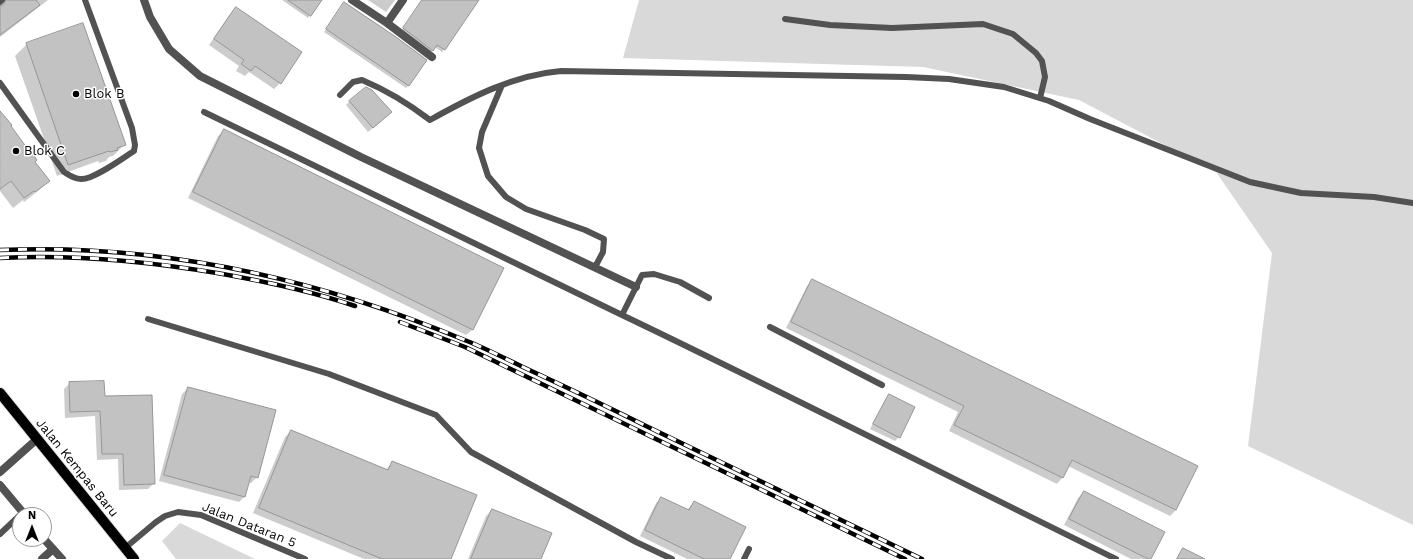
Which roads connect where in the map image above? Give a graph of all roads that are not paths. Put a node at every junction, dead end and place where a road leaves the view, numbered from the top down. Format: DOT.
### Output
graph roads {
  1 [pos="85,0"];
  2 [pos="144,0"];
  3 [pos="352,0"];
  4 [pos="403,0"];
  5 [pos="785,19"];
  6 [pos="387,23"];
  7 [pos="432,57"];
  8 [pos="0,84"];
  9 [pos="502,85"];
  10 [pos="340,95"];
  11 [pos="1040,98"];
  12 [pos="204,112"];
  13 [pos="1413,203"];
  14 [pos="595,267"];
  15 [pos="636,286"];
  16 [pos="709,298"];
  17 [pos="622,315"];
  18 [pos="148,319"];
  19 [pos="770,327"];
  20 [pos="882,385"];
  21 [pos="0,393"];
  22 [pos="36,440"];
  23 [pos="0,472"];
  24 [pos="0,484"];
  25 [pos="17,507"];
  26 [pos="12,523"];
  27 [pos="0,534"];
  28 [pos="125,548"];
  29 [pos="52,549"];
  30 [pos="749,549"];
  31 [pos="42,559"];
  32 [pos="62,559"];
  33 [pos="134,559"];
  34 [pos="305,559"];
  35 [pos="672,559"];
  36 [pos="744,559"];
  37 [pos="1116,559"];
  1 -- 8 [label="lane"];
  2 -- 14 [label="street"];
  3 -- 6 [label="street"];
  4 -- 6 [label="street"];
  5 -- 11 [label="lane"];
  6 -- 7 [label="street"];
  9 -- 10 [label="lane"];
  9 -- 11 [label="lane"];
  9 -- 14 [label="lane"];
  11 -- 13 [label="lane"];
  12 -- 17 [label="lane"];
  14 -- 15 [label="street"];
  15 -- 16 [label="lane"];
  15 -- 17 [label="lane"];
  17 -- 37 [label="lane"];
  18 -- 35 [label="lane"];
  19 -- 20 [label="lane"];
  21 -- 22 [label="main road, Jalan Kempas Baru"];
  22 -- 23 [label="street"];
  22 -- 28 [label="main road, Jalan Kempas Baru"];
  24 -- 25 [label="street"];
  26 -- 27 [label="lane"];
  28 -- 33 [label="main road, Jalan Kempas Baru"];
  28 -- 34 [label="lane, Jalan Dataran 5"];
  29 -- 31 [label="street"];
  29 -- 32 [label="street"];
  30 -- 36 [label="lane"];
}
